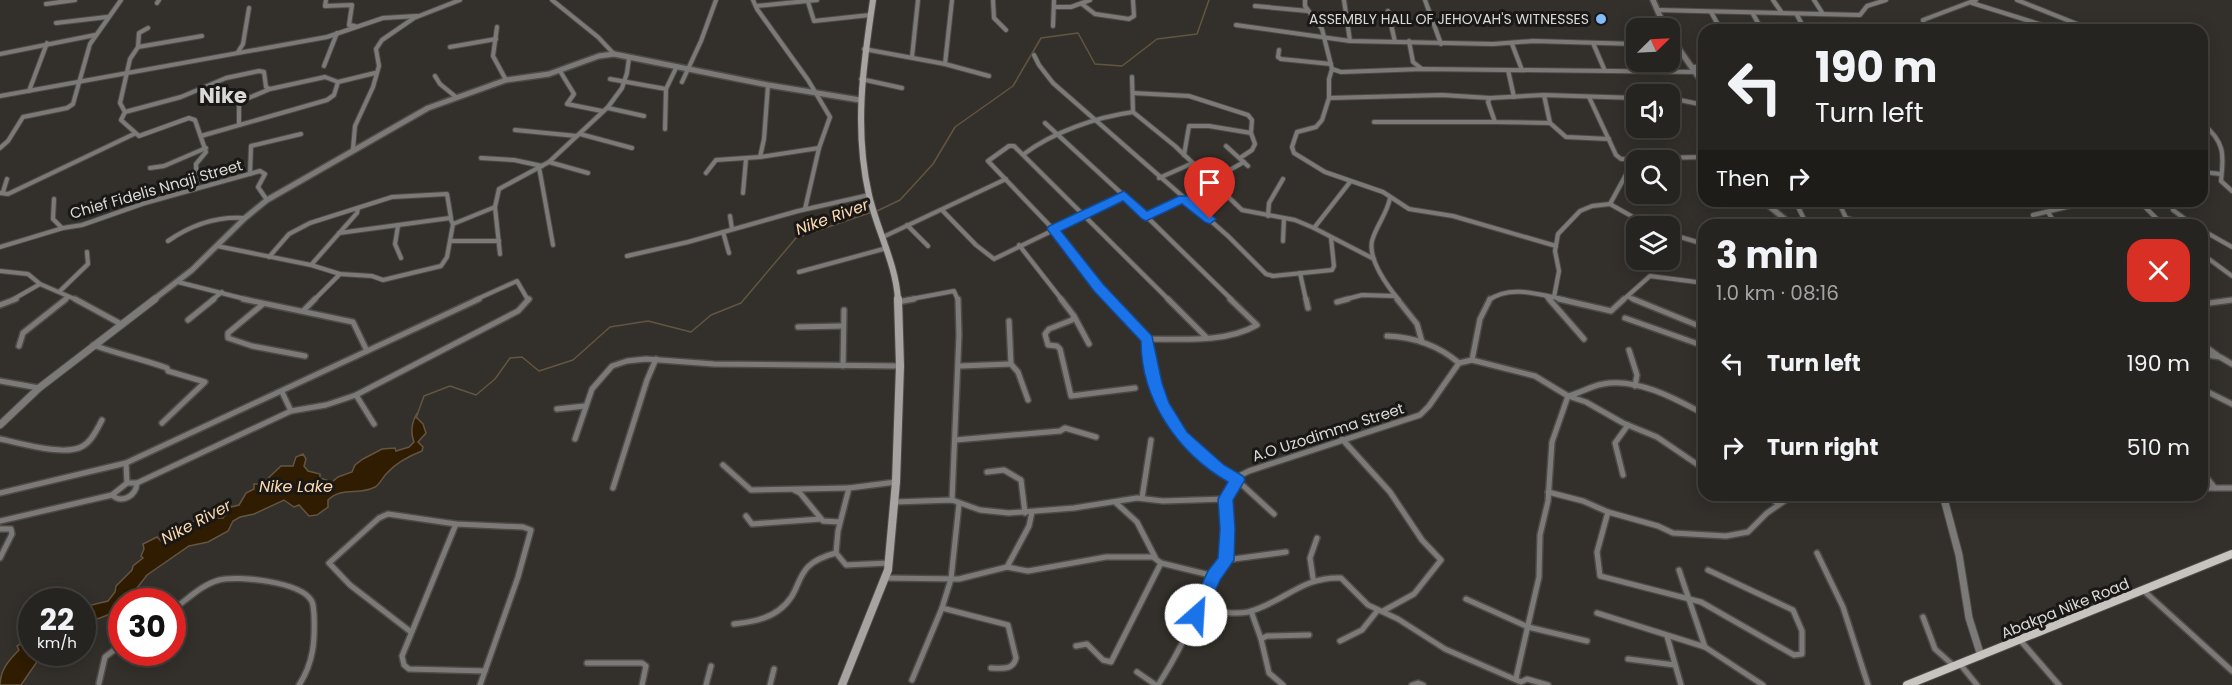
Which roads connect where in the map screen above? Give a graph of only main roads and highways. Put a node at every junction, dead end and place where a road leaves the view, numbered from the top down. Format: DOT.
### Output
graph roads {
  1 [pos="873,0"];
  2 [pos="2232,554"];
  3 [pos="842,685"];
  4 [pos="1907,685"];
  1 -- 3 [label="main road"];
  2 -- 4 [label="main road, Abakpa Nike Road"];
}
